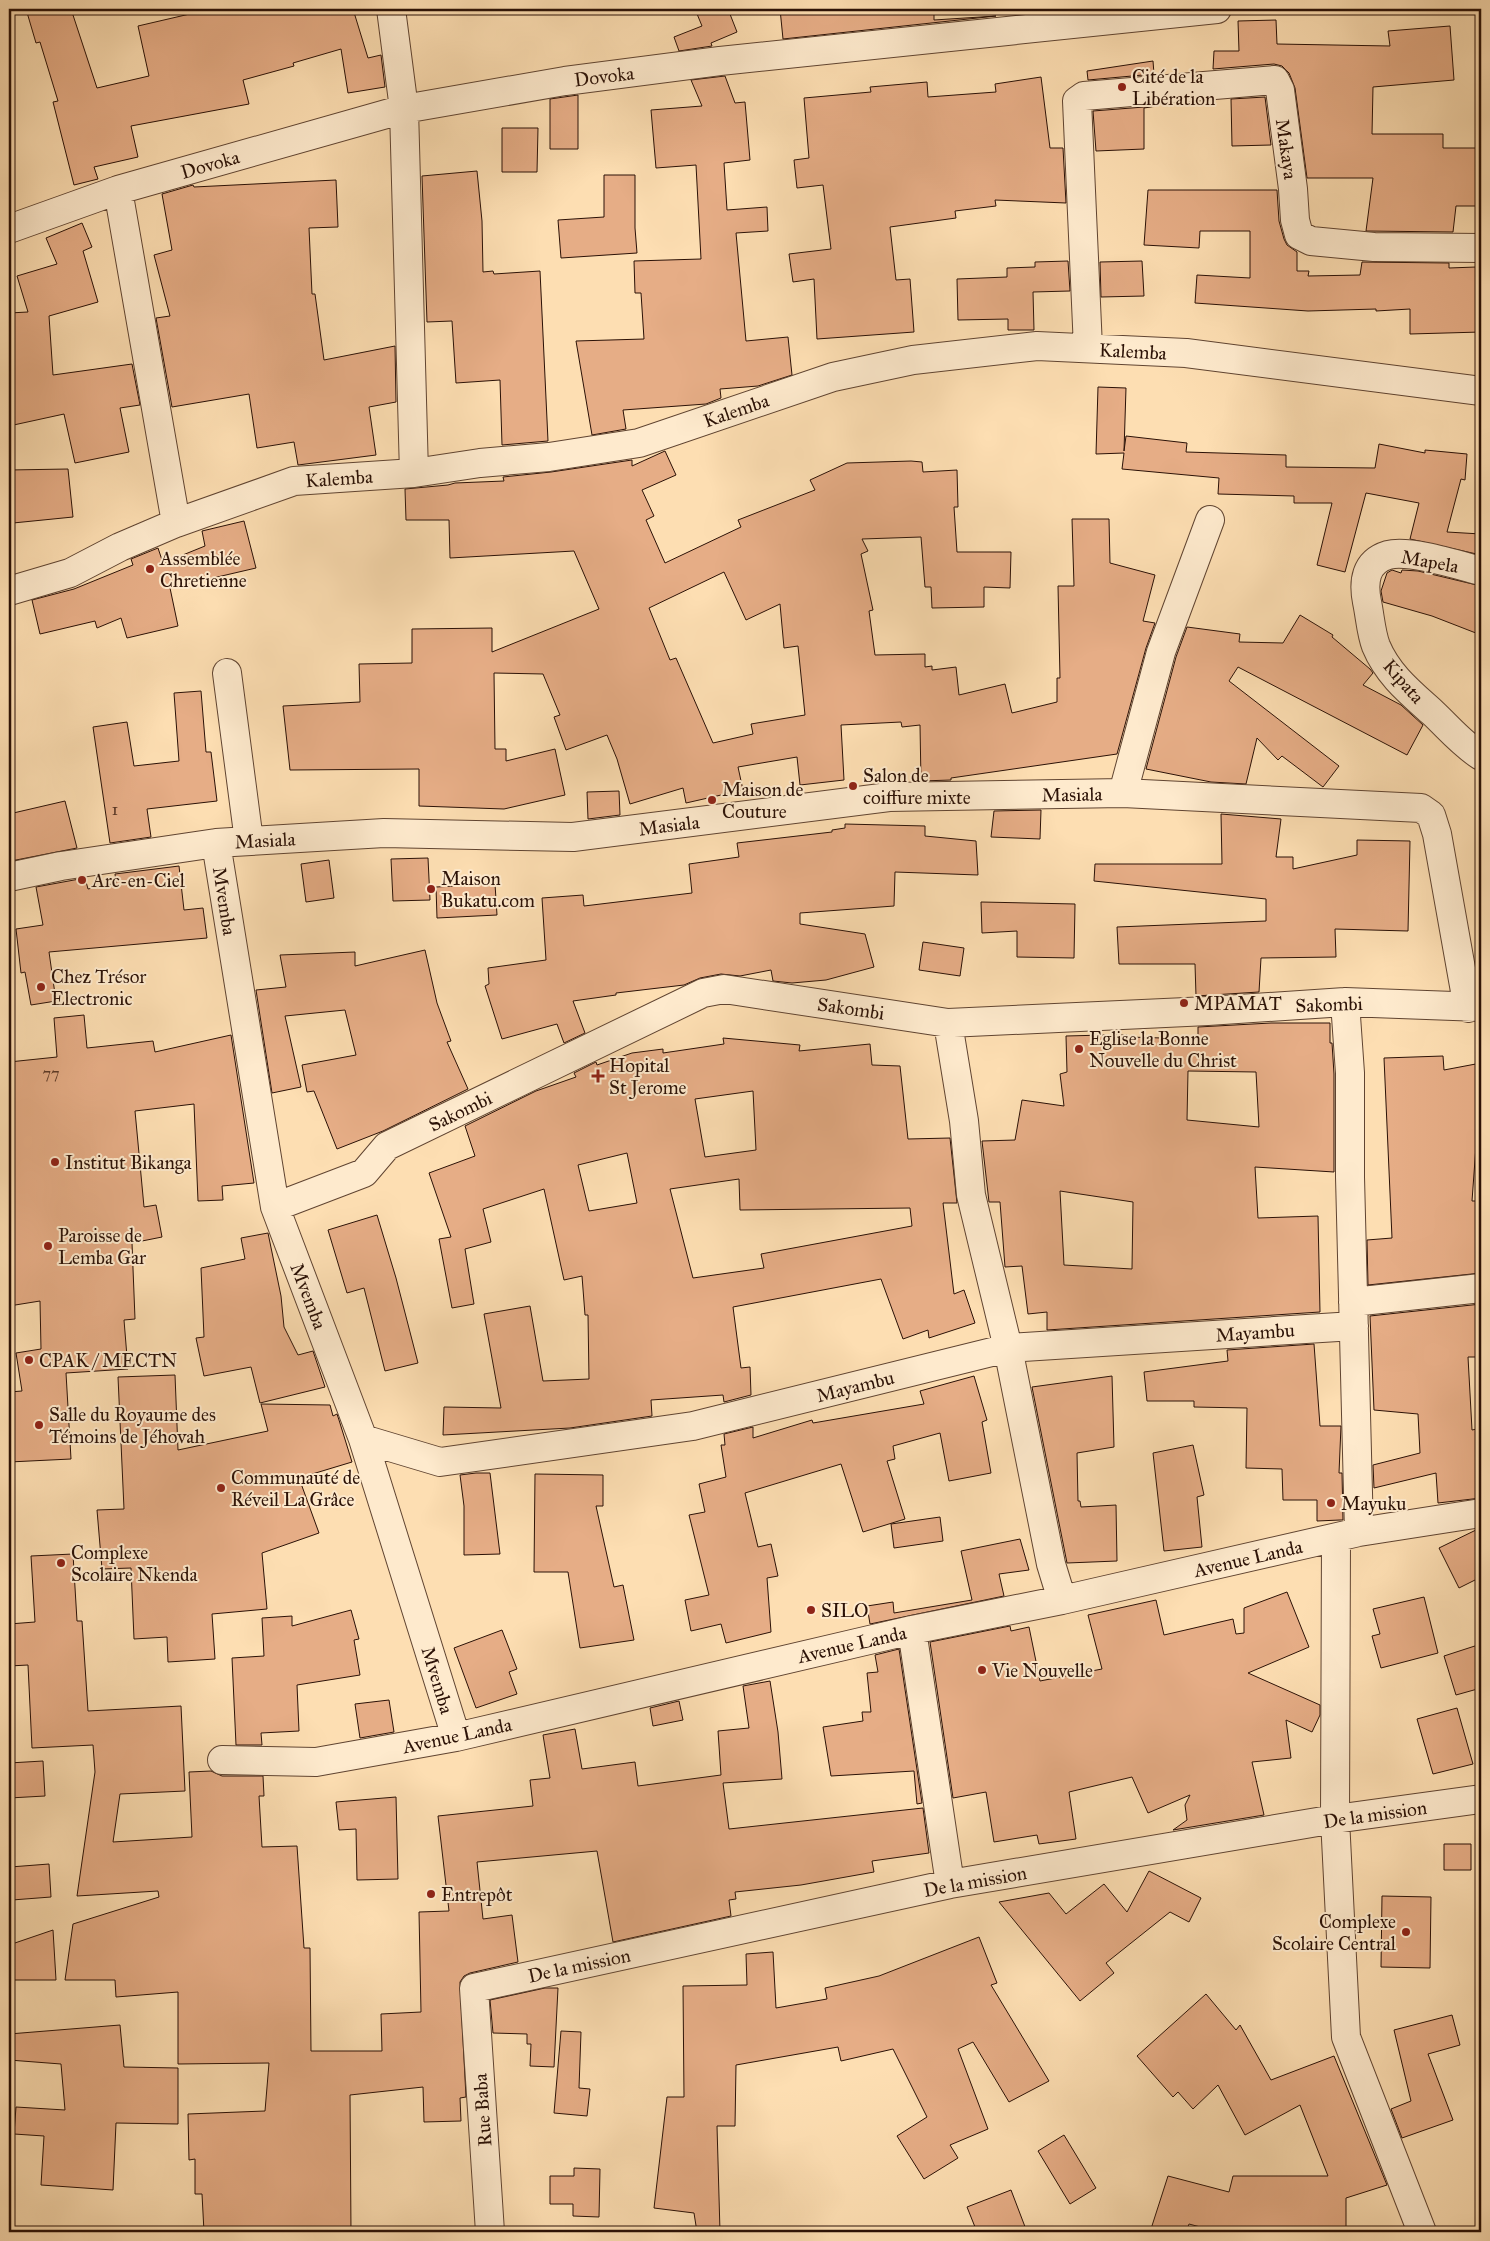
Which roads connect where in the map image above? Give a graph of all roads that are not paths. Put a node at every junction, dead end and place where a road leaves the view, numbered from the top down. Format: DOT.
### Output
graph roads {
  1 [pos="391,9"];
  2 [pos="1217,9"];
  3 [pos="404,110"];
  4 [pos="118,190"];
  5 [pos="9,229"];
  6 [pos="1481,248"];
  7 [pos="1088,348"];
  8 [pos="1481,391"];
  9 [pos="414,473"];
  10 [pos="1210,520"];
  11 [pos="176,523"];
  12 [pos="1481,571"];
  13 [pos="1363,584"];
  14 [pos="9,591"];
  15 [pos="227,673"];
  16 [pos="1481,756"];
  17 [pos="1122,793"];
  18 [pos="249,841"];
  19 [pos="216,843"];
  20 [pos="9,877"];
  21 [pos="1345,1002"];
  22 [pos="1474,1008"];
  23 [pos="948,1022"];
  24 [pos="275,1207"];
  25 [pos="1481,1288"];
  26 [pos="1353,1314"];
  27 [pos="1008,1348"];
  28 [pos="362,1439"];
  29 [pos="1481,1513"];
  30 [pos="1348,1535"];
  31 [pos="1062,1600"];
  32 [pos="912,1630"];
  33 [pos="456,1737"];
  34 [pos="222,1760"];
  35 [pos="1481,1798"];
  36 [pos="1335,1819"];
  37 [pos="950,1884"];
  38 [pos="474,1988"];
  39 [pos="490,2232"];
  40 [pos="1422,2232"];
  1 -- 3 [label="street"];
  2 -- 3 [label="street, Dovoka"];
  3 -- 4 [label="street, Dovoka"];
  3 -- 9 [label="street"];
  4 -- 5 [label="street, Dovoka"];
  4 -- 11 [label="street"];
  6 -- 7 [label="street, Makaya"];
  7 -- 8 [label="street, Kalemba"];
  7 -- 9 [label="street, Kalemba"];
  9 -- 11 [label="street, Kalemba"];
  10 -- 17 [label="street"];
  11 -- 14 [label="street, Kalemba"];
  12 -- 13 [label="street, Mapela"];
  13 -- 16 [label="street, Kipata"];
  15 -- 18 [label="street"];
  17 -- 18 [label="street, Masiala"];
  17 -- 22 [label="street, Masiala"];
  18 -- 19 [label="street, Masiala"];
  19 -- 20 [label="street, Masiala"];
  19 -- 24 [label="street, Mvemba"];
  21 -- 22 [label="street, Sakombi"];
  21 -- 23 [label="street, Sakombi"];
  21 -- 26 [label="street"];
  23 -- 24 [label="street, Sakombi"];
  23 -- 27 [label="street"];
  24 -- 28 [label="street, Mvemba"];
  25 -- 26 [label="street, Mayambu"];
  26 -- 27 [label="street, Mayambu"];
  26 -- 30 [label="street"];
  27 -- 28 [label="street, Mayambu"];
  27 -- 31 [label="street"];
  28 -- 33 [label="street, Mvemba"];
  29 -- 30 [label="street, Avenue Landa"];
  30 -- 31 [label="street, Avenue Landa"];
  30 -- 36 [label="street"];
  31 -- 32 [label="street, Avenue Landa"];
  32 -- 33 [label="street, Avenue Landa"];
  32 -- 37 [label="street"];
  33 -- 34 [label="street, Avenue Landa"];
  35 -- 36 [label="street, De la mission"];
  36 -- 37 [label="street, De la mission"];
  36 -- 40 [label="street"];
  37 -- 38 [label="street, De la mission"];
  38 -- 39 [label="street, Rue Baba"];
}
